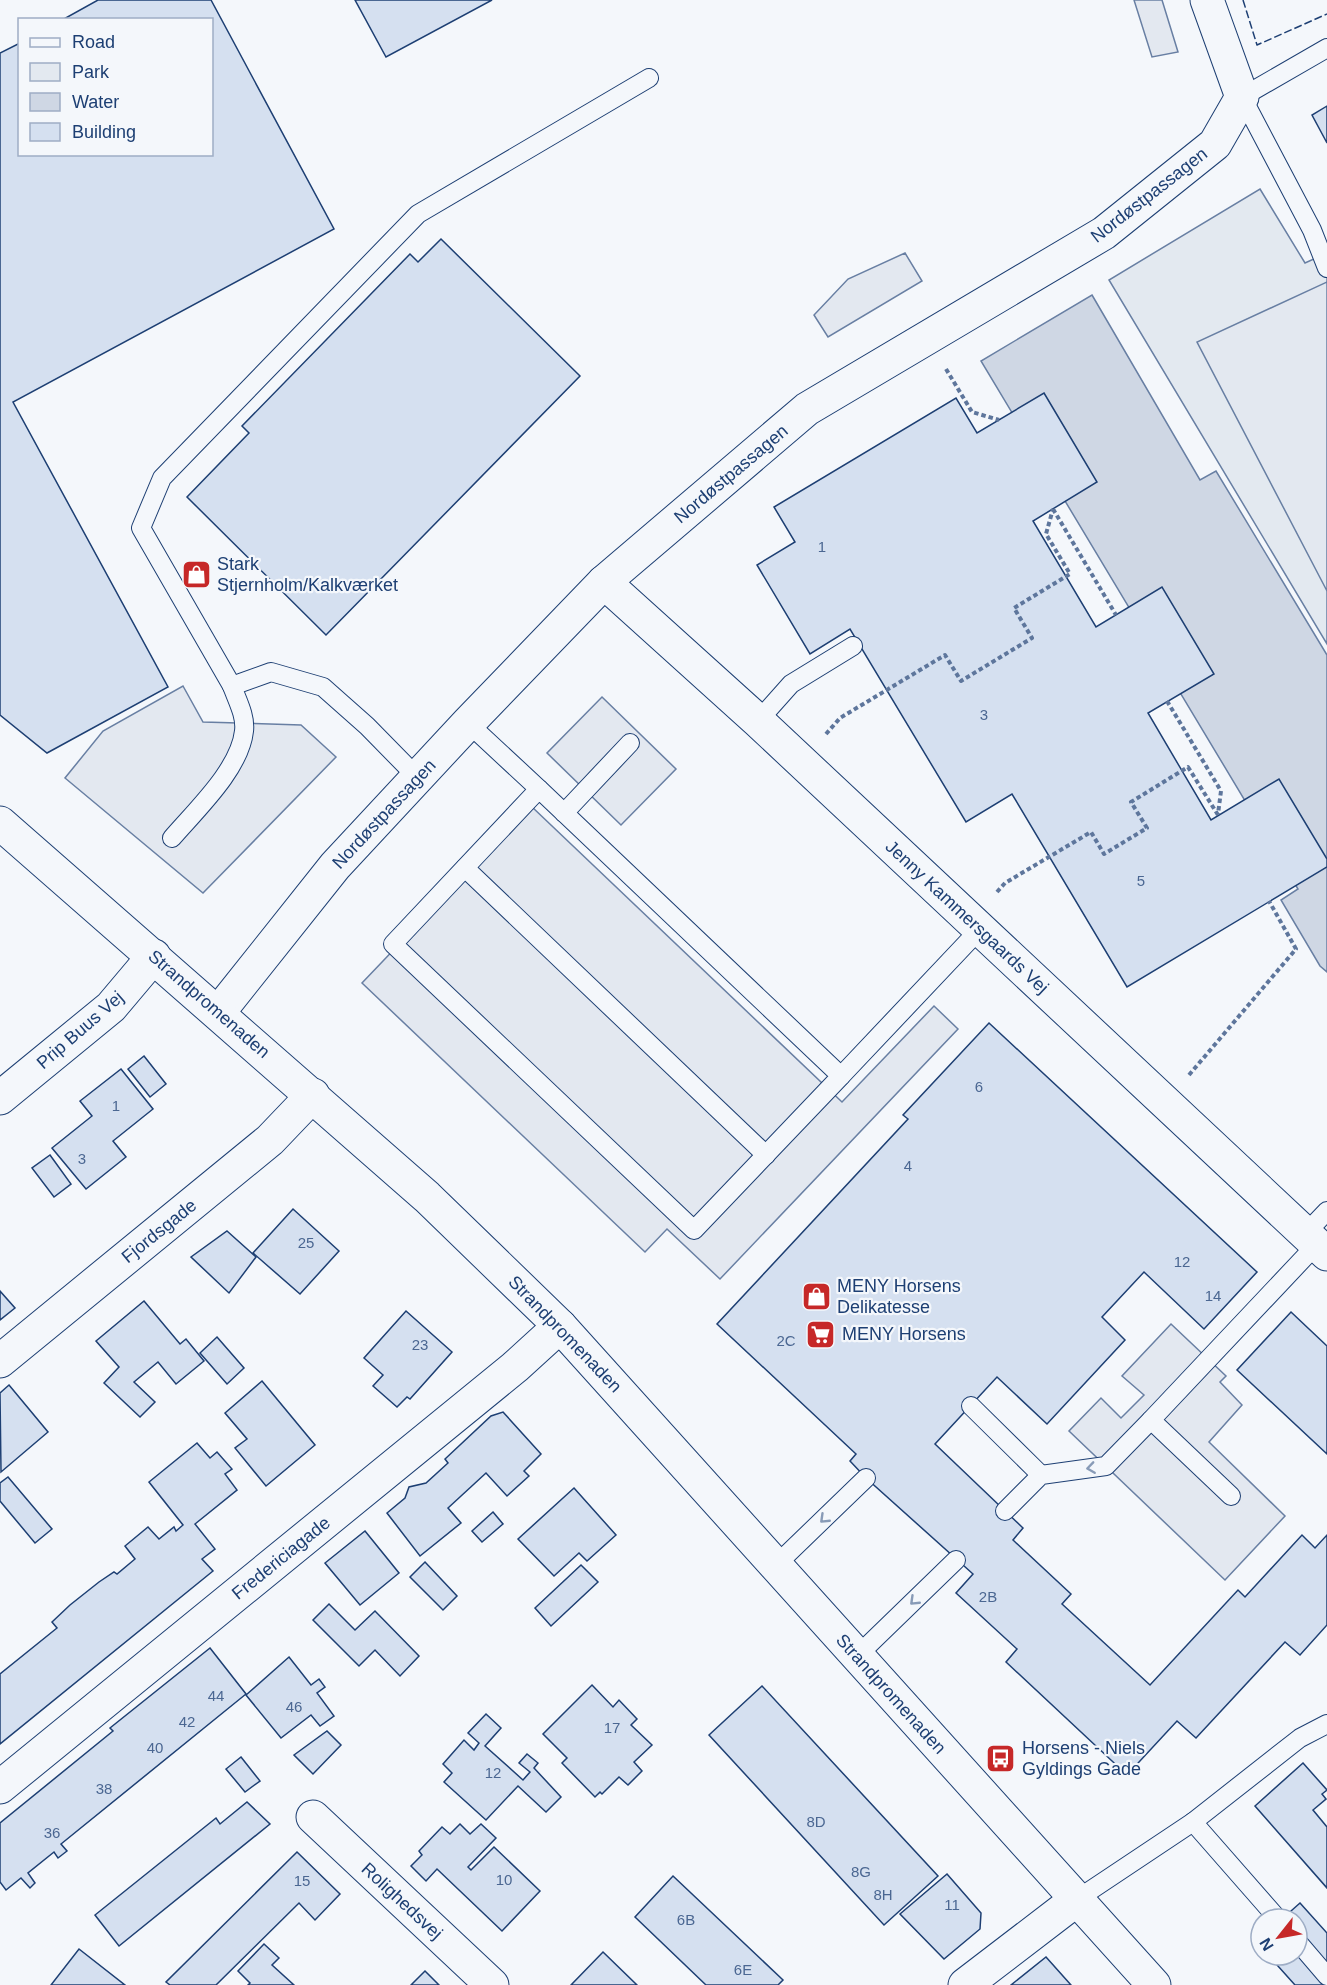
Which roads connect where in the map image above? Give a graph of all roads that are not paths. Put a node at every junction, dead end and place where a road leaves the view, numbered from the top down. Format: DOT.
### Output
graph roads {
  1 [pos="1207,0"];
  2 [pos="1327,48"];
  3 [pos="649,78"];
  4 [pos="1242,97"];
  5 [pos="1320,230"];
  6 [pos="1327,268"];
  7 [pos="604,582"];
  8 [pos="853,646"];
  9 [pos="232,686"];
  10 [pos="758,722"];
  11 [pos="468,723"];
  12 [pos="630,743"];
  13 [pos="418,778"];
  14 [pos="539,789"];
  15 [pos="564,813"];
  16 [pos="0,823"];
  17 [pos="172,838"];
  18 [pos="465,868"];
  19 [pos="980,929"];
  20 [pos="154,956"];
  21 [pos="218,1012"];
  22 [pos="841,1076"];
  23 [pos="313,1095"];
  24 [pos="0,1098"];
  25 [pos="766,1155"];
  26 [pos="1319,1236"];
  27 [pos="560,1326"];
  28 [pos="0,1361"];
  29 [pos="971,1406"];
  30 [pos="1151,1420"];
  31 [pos="1041,1475"];
  32 [pos="866,1478"];
  33 [pos="1231,1496"];
  34 [pos="1005,1511"];
  35 [pos="956,1560"];
  36 [pos="777,1565"];
  37 [pos="856,1657"];
  38 [pos="1327,1724"];
  39 [pos="0,1787"];
  40 [pos="313,1817"];
  41 [pos="1194,1822"];
  42 [pos="1076,1900"];
  43 [pos="1268,1907"];
  44 [pos="1309,1955"];
  45 [pos="1327,1976"];
  46 [pos="492,1985"];
  47 [pos="965,1985"];
  48 [pos="1154,1985"];
  1 -- 4 [label="street"];
  2 -- 4 [label="lane"];
  3 -- 9 [label="lane"];
  4 -- 5 [label="lane"];
  4 -- 7 [label="street, Nordøstpassagen"];
  5 -- 6 [label="lane"];
  7 -- 10 [label="street, Jenny Kammersgaards Vej"];
  7 -- 11 [label="street, Nordøstpassagen"];
  8 -- 10 [label="lane"];
  9 -- 13 [label="lane"];
  9 -- 17 [label="lane"];
  10 -- 19 [label="street, Jenny Kammersgaards Vej"];
  11 -- 13 [label="street, Nordøstpassagen"];
  11 -- 14 [label="lane"];
  12 -- 15 [label="lane"];
  13 -- 21 [label="street, Nordøstpassagen"];
  14 -- 15 [label="lane"];
  14 -- 18 [label="lane"];
  15 -- 22 [label="lane"];
  16 -- 20 [label="street, Strandpromenaden"];
  18 -- 25 [label="lane"];
  18 -- 25 [label="lane"];
  19 -- 22 [label="lane"];
  19 -- 26 [label="street, Jenny Kammersgaards Vej"];
  20 -- 21 [label="street, Strandpromenaden"];
  20 -- 24 [label="street, Prip Buus Vej"];
  21 -- 23 [label="street, Strandpromenaden"];
  22 -- 25 [label="lane"];
  23 -- 27 [label="street, Strandpromenaden"];
  23 -- 28 [label="street, Fjordsgade"];
  26 -- 30 [label="lane"];
  27 -- 36 [label="street, Strandpromenaden"];
  27 -- 39 [label="street, Fredericiagade"];
  29 -- 31 [label="lane"];
  30 -- 31 [label="lane, one-way"];
  30 -- 33 [label="lane"];
  31 -- 34 [label="lane"];
  32 -- 36 [label="lane, one-way"];
  35 -- 37 [label="lane, one-way"];
  36 -- 37 [label="street, Strandpromenaden"];
  37 -- 42 [label="street, Strandpromenaden"];
  38 -- 41 [label="lane"];
  40 -- 46 [label="street, Rolighedsvej"];
  41 -- 42 [label="lane"];
  41 -- 43 [label="lane"];
  42 -- 47 [label="street"];
  42 -- 48 [label="street, Strandpromenaden"];
  44 -- 45 [label="lane"];
}
